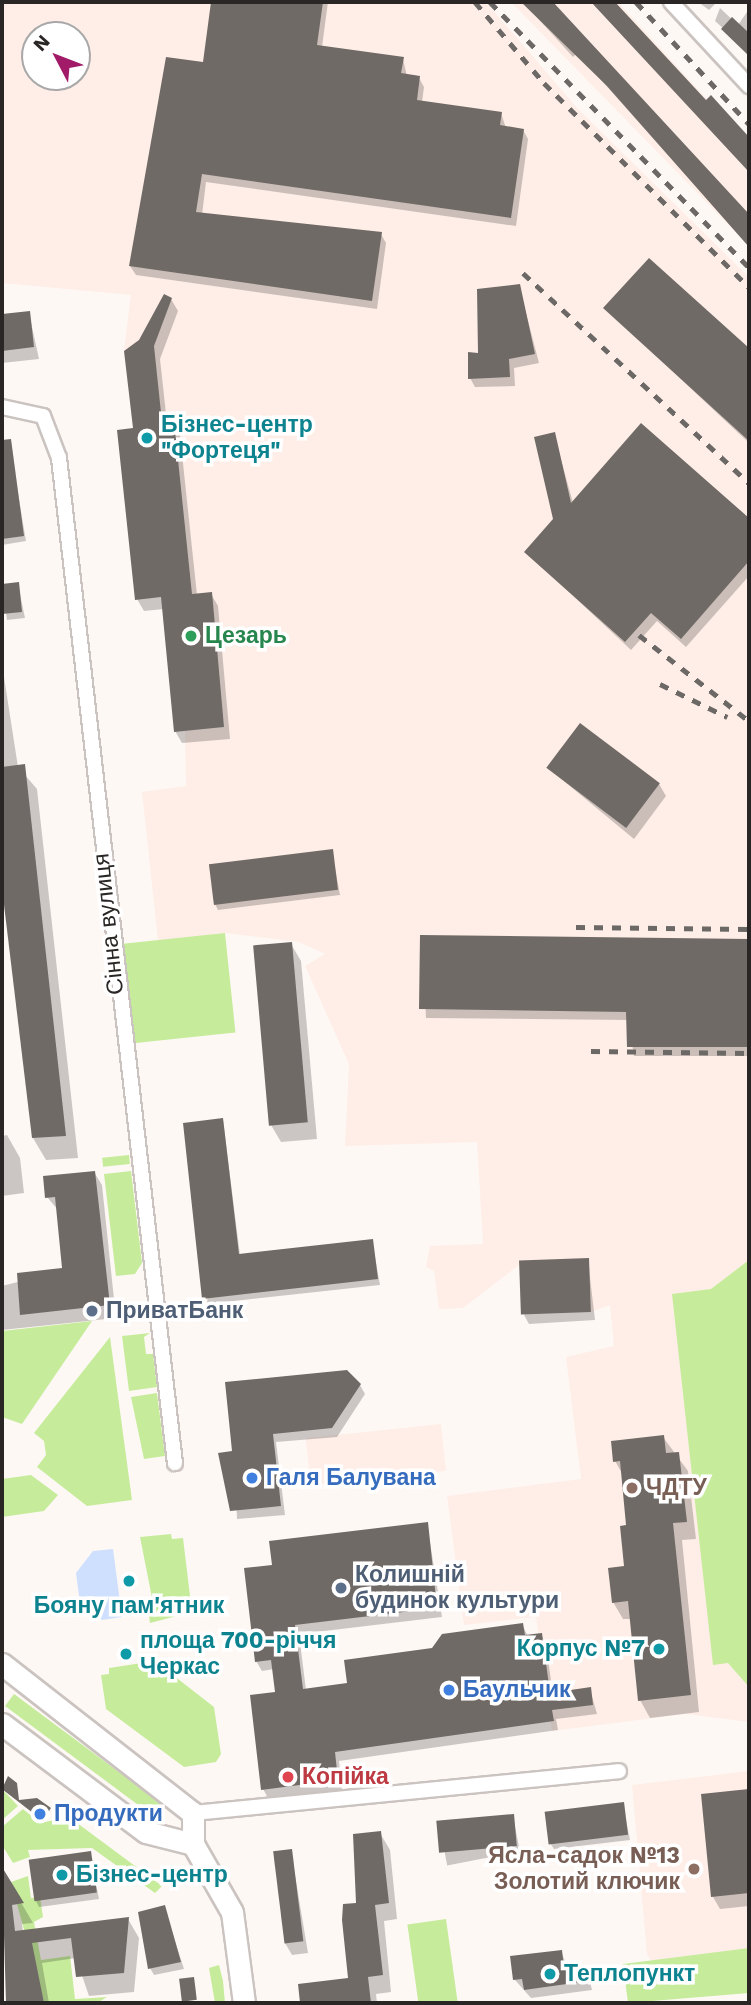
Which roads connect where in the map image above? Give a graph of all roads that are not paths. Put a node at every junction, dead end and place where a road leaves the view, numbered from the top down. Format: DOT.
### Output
graph roads {
  1 [pos="671,2"];
  2 [pos="749,86"];
  3 [pos="9,406"];
  4 [pos="175,1463"];
  5 [pos="2,1664"];
  6 [pos="2,1724"];
  7 [pos="619,1771"];
  8 [pos="193,1813"];
  9 [pos="193,1844"];
  10 [pos="244,2003"];
  1 -- 2 [label="street"];
  3 -- 4 [label="street, Сінна вулиця"];
  5 -- 8 [label="main road"];
  6 -- 9 [label="main road"];
  7 -- 8 [label="street"];
  8 -- 9 [label="main road"];
  9 -- 10 [label="main road"];
}
